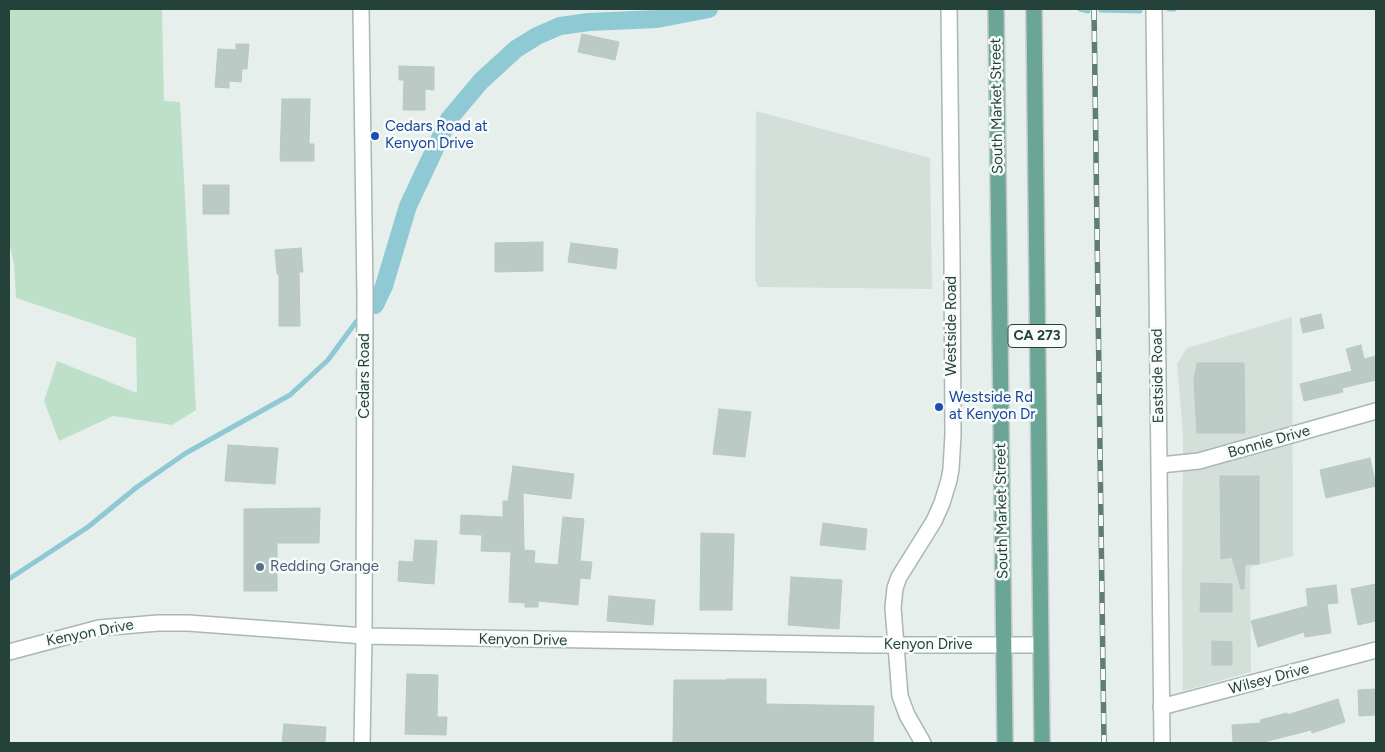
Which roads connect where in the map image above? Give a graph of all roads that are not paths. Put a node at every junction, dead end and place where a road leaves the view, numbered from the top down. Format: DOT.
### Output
graph roads {
  1 [pos="361,9"];
  2 [pos="948,9"];
  3 [pos="996,9"];
  4 [pos="1034,9"];
  5 [pos="1154,9"];
  6 [pos="1376,411"];
  7 [pos="1160,465"];
  8 [pos="364,636"];
  9 [pos="1003,644"];
  10 [pos="895,645"];
  11 [pos="1041,645"];
  12 [pos="1376,650"];
  13 [pos="9,652"];
  14 [pos="1162,707"];
  15 [pos="362,743"];
  16 [pos="923,743"];
  17 [pos="1005,743"];
  18 [pos="1042,743"];
  19 [pos="1162,743"];
  1 -- 8 [label="street, Cedars Road"];
  2 -- 10 [label="street, Westside Road"];
  3 -- 9 [label="main road, South Market Street / CA 273"];
  4 -- 11 [label="main road, CA 273"];
  5 -- 7 [label="street, Eastside Road"];
  6 -- 7 [label="street, Bonnie Drive"];
  7 -- 14 [label="street, Eastside Road"];
  8 -- 10 [label="street, Kenyon Drive"];
  8 -- 13 [label="street, Kenyon Drive"];
  8 -- 15 [label="street, Cedars Road"];
  9 -- 10 [label="street, Kenyon Drive"];
  9 -- 11 [label="street, Kenyon Drive"];
  9 -- 17 [label="main road, South Market Street / CA 273"];
  10 -- 16 [label="street, Westside Road"];
  11 -- 18 [label="main road, CA 273"];
  12 -- 14 [label="street, Wilsey Drive"];
  14 -- 19 [label="street, Eastside Road"];
}
